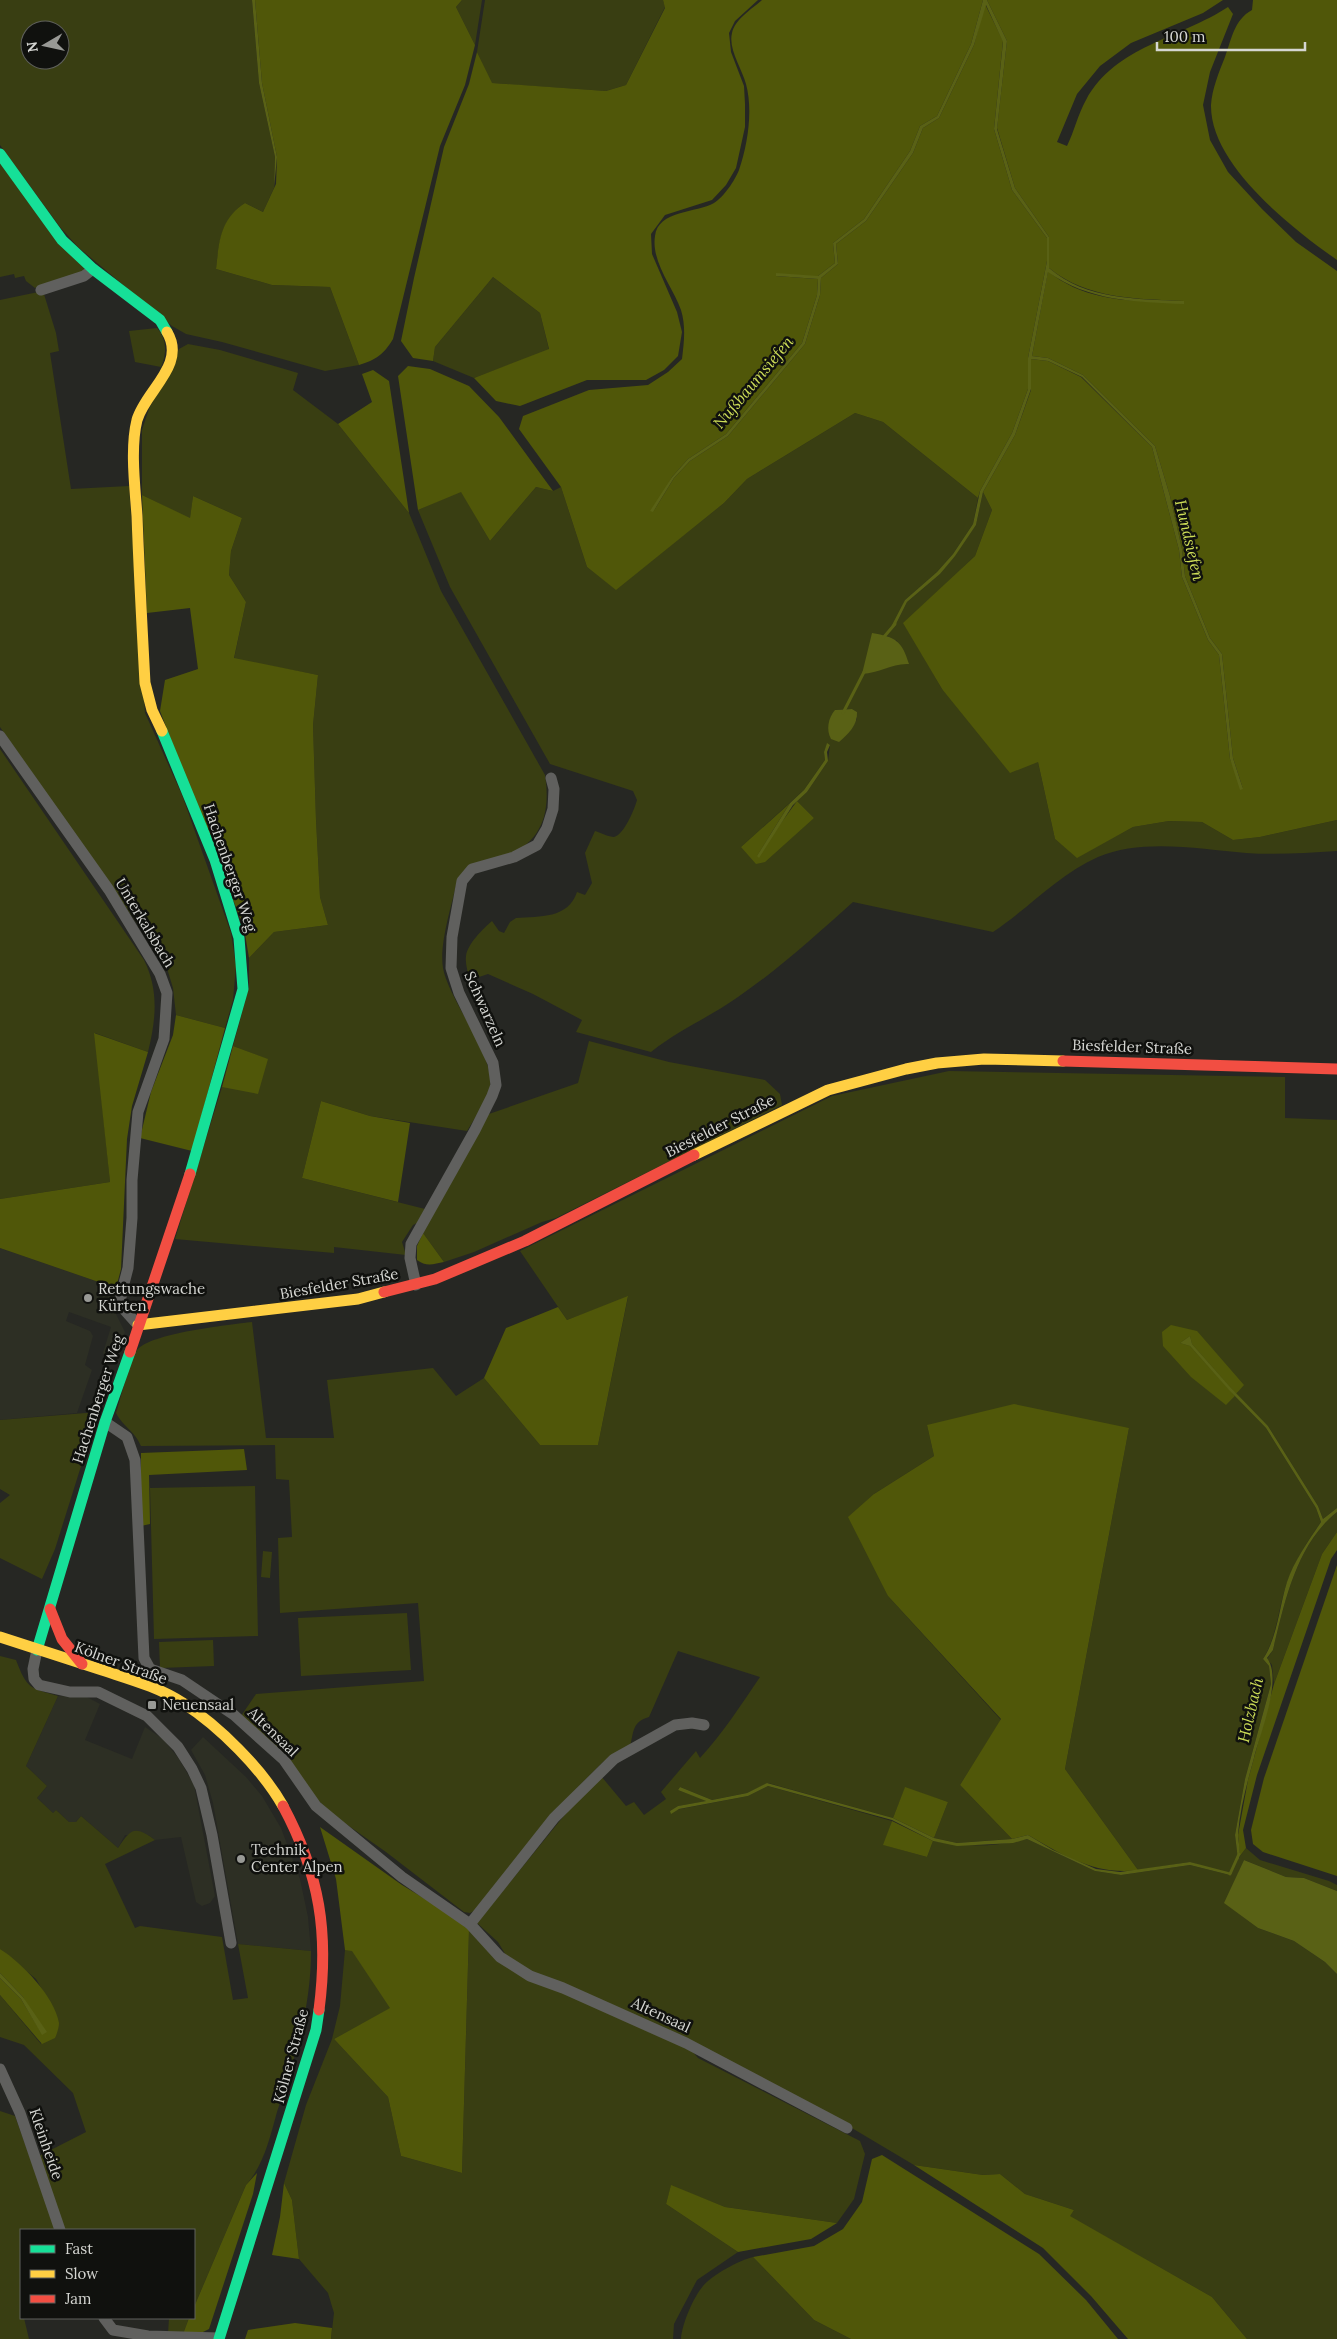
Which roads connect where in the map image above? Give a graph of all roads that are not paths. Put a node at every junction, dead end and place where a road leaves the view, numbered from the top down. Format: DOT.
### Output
graph roads {
  1 [pos="0,154"];
  2 [pos="93,269"];
  3 [pos="41,290"];
  4 [pos="0,736"];
  5 [pos="550,778"];
  6 [pos="1337,1069"];
  7 [pos="416,1285"];
  8 [pos="138,1325"];
  9 [pos="105,1422"];
  10 [pos="50,1609"];
  11 [pos="0,1637"];
  12 [pos="37,1650"];
  13 [pos="83,1664"];
  14 [pos="704,1725"];
  15 [pos="470,1924"];
  16 [pos="231,1943"];
  17 [pos="0,2069"];
  18 [pos="847,2128"];
  19 [pos="60,2229"];
  20 [pos="105,2319"];
  21 [pos="113,2334"];
  22 [pos="219,2338"];
  1 -- 2 [label="street, Hachenberger Weg"];
  2 -- 3 [label="street"];
  2 -- 8 [label="street, Hachenberger Weg"];
  4 -- 8 [label="street, Unterkalsbach"];
  5 -- 7 [label="street, Schwarzeln"];
  6 -- 7 [label="street, Biesfelder Straße"];
  7 -- 8 [label="street, Biesfelder Straße"];
  8 -- 9 [label="street, Hachenberger Weg"];
  9 -- 10 [label="street, Hachenberger Weg"];
  9 -- 15 [label="street, Altensaal"];
  10 -- 12 [label="street, Hachenberger Weg"];
  10 -- 13 [label="street"];
  11 -- 12 [label="street, Kölner Straße"];
  12 -- 13 [label="street, Kölner Straße"];
  12 -- 16 [label="street"];
  13 -- 22 [label="street, Kölner Straße"];
  14 -- 15 [label="street"];
  15 -- 18 [label="street, Altensaal"];
  17 -- 19 [label="street, Kleinheide"];
  20 -- 21 [label="street"];
  21 -- 22 [label="street"];
}
